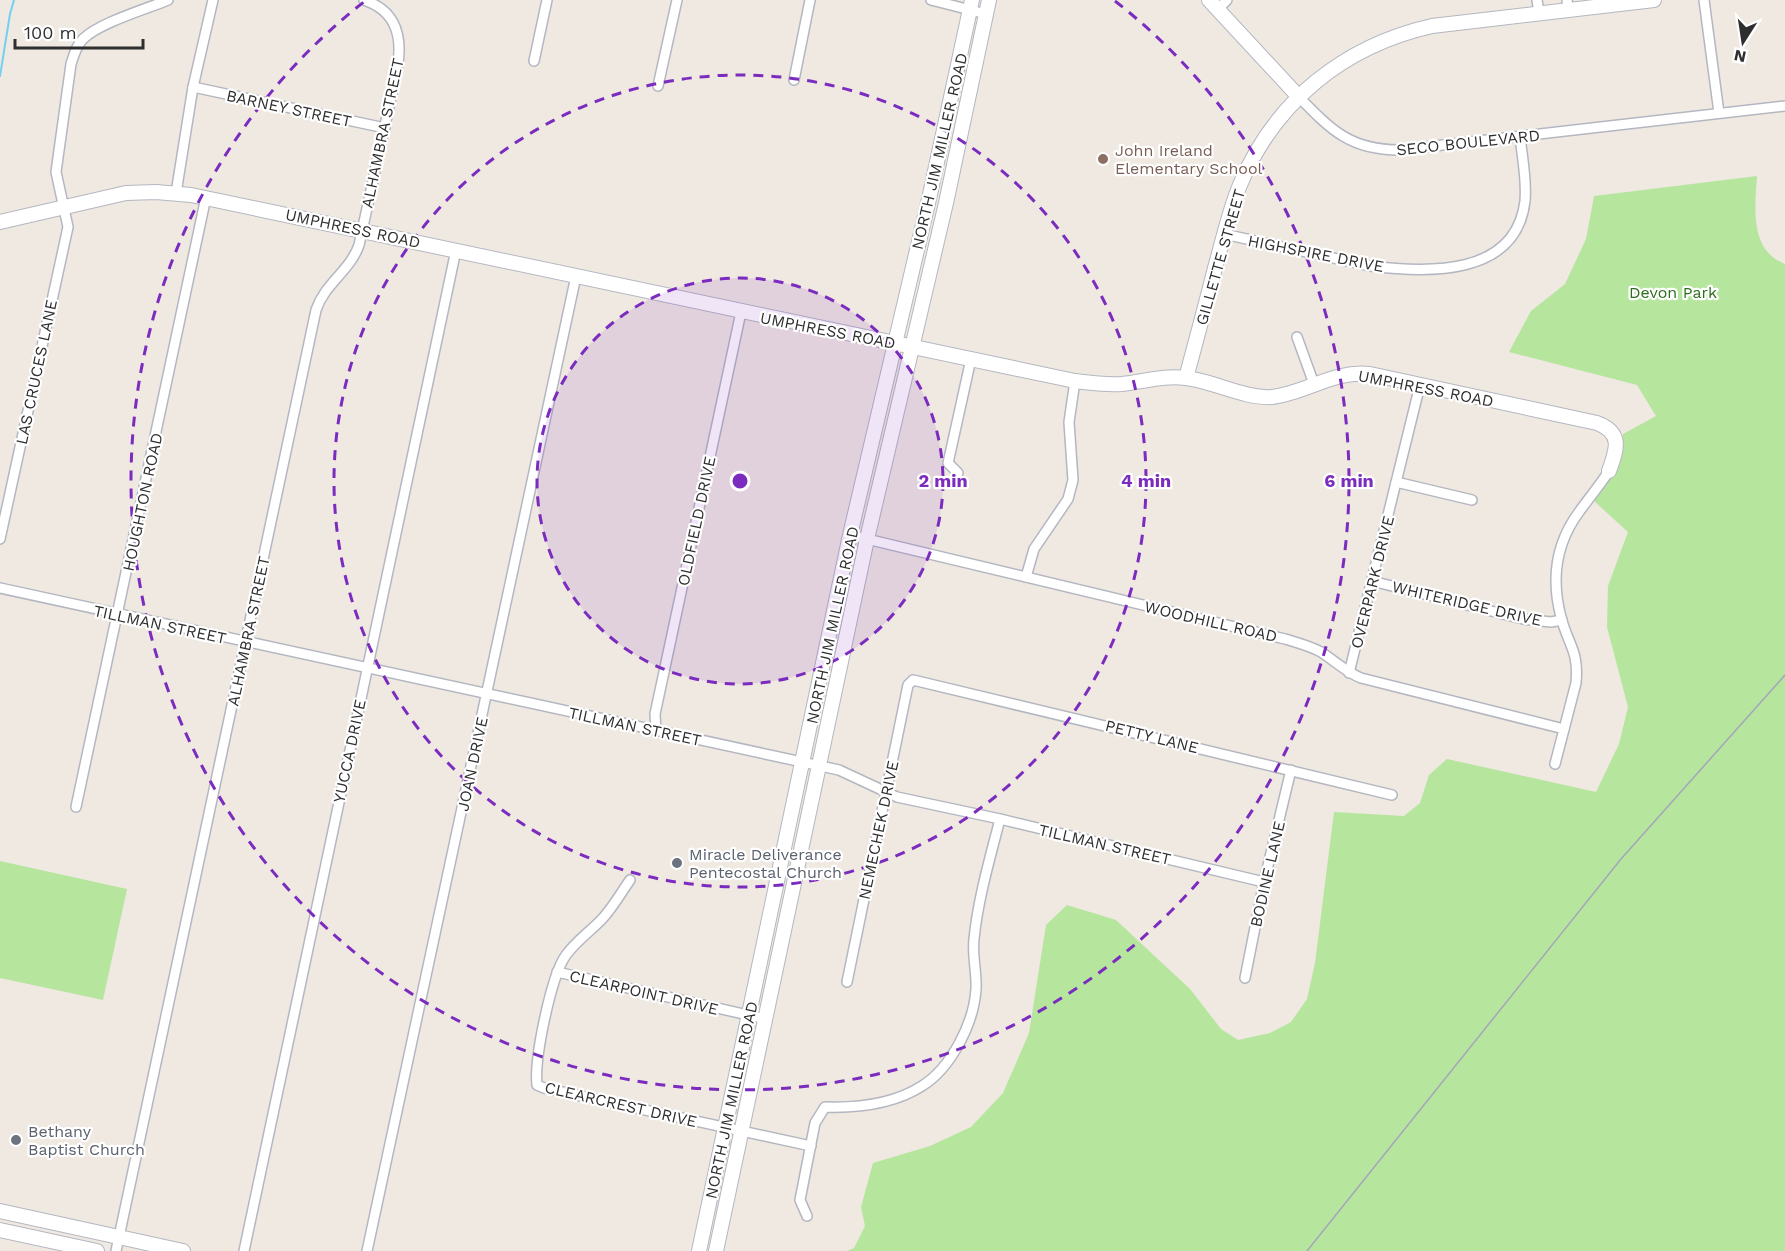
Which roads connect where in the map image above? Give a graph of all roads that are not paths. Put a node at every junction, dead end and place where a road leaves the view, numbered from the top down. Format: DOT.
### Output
graph roads {
  1 [pos="168,0"];
  2 [pos="213,0"];
  3 [pos="364,0"];
  4 [pos="547,0"];
  5 [pos="677,0"];
  6 [pos="810,0"];
  7 [pos="931,0"];
  8 [pos="1654,0"];
  9 [pos="1704,0"];
  10 [pos="1218,3"];
  11 [pos="971,5"];
  12 [pos="1568,5"];
  13 [pos="1538,6"];
  14 [pos="987,7"];
  15 [pos="534,61"];
  16 [pos="794,80"];
  17 [pos="658,86"];
  18 [pos="193,87"];
  19 [pos="1298,96"];
  20 [pos="1785,105"];
  21 [pos="1719,113"];
  22 [pos="385,128"];
  23 [pos="1520,136"];
  24 [pos="176,193"];
  25 [pos="206,197"];
  26 [pos="929,200"];
  27 [pos="946,203"];
  28 [pos="63,206"];
  29 [pos="0,222"];
  30 [pos="362,230"];
  31 [pos="1224,234"];
  32 [pos="456,250"];
  33 [pos="576,276"];
  34 [pos="741,312"];
  35 [pos="1297,337"];
  36 [pos="895,344"];
  37 [pos="911,346"];
  38 [pos="971,360"];
  39 [pos="1186,378"];
  40 [pos="1075,381"];
  41 [pos="1314,384"];
  42 [pos="1420,385"];
  43 [pos="1608,471"];
  44 [pos="958,473"];
  45 [pos="1396,483"];
  46 [pos="1472,500"];
  47 [pos="850,535"];
  48 [pos="0,539"];
  49 [pos="867,539"];
  50 [pos="1026,577"];
  51 [pos="1372,581"];
  52 [pos="0,588"];
  53 [pos="118,615"];
  54 [pos="1562,621"];
  55 [pos="245,642"];
  56 [pos="367,668"];
  57 [pos="1349,673"];
  58 [pos="912,681"];
  59 [pos="487,694"];
  60 [pos="1564,729"];
  61 [pos="656,731"];
  62 [pos="802,763"];
  63 [pos="1555,764"];
  64 [pos="819,766"];
  65 [pos="1292,770"];
  66 [pos="885,792"];
  67 [pos="1392,795"];
  68 [pos="76,807"];
  69 [pos="999,819"];
  70 [pos="630,880"];
  71 [pos="1264,882"];
  72 [pos="557,972"];
  73 [pos="1245,978"];
  74 [pos="847,982"];
  75 [pos="749,1016"];
  76 [pos="766,1019"];
  77 [pos="725,1128"];
  78 [pos="742,1132"];
  79 [pos="811,1146"];
  80 [pos="0,1211"];
  81 [pos="807,1216"];
  82 [pos="48,1221"];
  83 [pos="0,1230"];
  84 [pos="43,1239"];
  85 [pos="117,1244"];
  86 [pos="699,1249"];
  87 [pos="716,1250"];
  88 [pos="97,1251"];
  89 [pos="183,1251"];
  90 [pos="244,1251"];
  91 [pos="367,1251"];
  1 -- 28 [label="street, LAS CRUCES LANE"];
  2 -- 18 [label="street"];
  3 -- 22 [label="street, ALHAMBRA STREET"];
  4 -- 15 [label="street"];
  5 -- 17 [label="street"];
  6 -- 16 [label="street"];
  7 -- 11 [label="street"];
  8 -- 12 [label="main road, GILLETTE STREET"];
  9 -- 21 [label="street"];
  10 -- 19 [label="main road, SECO BOULEVARD"];
  11 -- 14 [label="street"];
  11 -- 26 [label="main road, NORTH JIM MILLER ROAD"];
  12 -- 13 [label="main road, GILLETTE STREET"];
  13 -- 19 [label="main road, GILLETTE STREET"];
  14 -- 27 [label="main road, NORTH JIM MILLER ROAD"];
  18 -- 22 [label="street, BARNEY STREET"];
  18 -- 24 [label="street"];
  19 -- 23 [label="street, SECO BOULEVARD"];
  19 -- 31 [label="main road, GILLETTE STREET"];
  20 -- 21 [label="street, SECO BOULEVARD"];
  21 -- 23 [label="street, SECO BOULEVARD"];
  22 -- 30 [label="street, ALHAMBRA STREET"];
  23 -- 31 [label="street, HIGHSPIRE DRIVE"];
  24 -- 25 [label="main road, UMPHRESS ROAD"];
  24 -- 28 [label="main road, UMPHRESS ROAD"];
  25 -- 30 [label="main road, UMPHRESS ROAD"];
  25 -- 53 [label="street, HOUGHTON ROAD"];
  26 -- 27 [label="main road"];
  26 -- 36 [label="main road, NORTH JIM MILLER ROAD"];
  27 -- 37 [label="main road, NORTH JIM MILLER ROAD"];
  28 -- 29 [label="main road, UMPHRESS ROAD"];
  28 -- 48 [label="street, LAS CRUCES LANE"];
  30 -- 32 [label="main road, UMPHRESS ROAD"];
  30 -- 55 [label="street, ALHAMBRA STREET"];
  31 -- 39 [label="main road, GILLETTE STREET"];
  32 -- 33 [label="main road, UMPHRESS ROAD"];
  32 -- 56 [label="street, YUCCA DRIVE"];
  33 -- 34 [label="main road, UMPHRESS ROAD"];
  33 -- 59 [label="street, JOAN DRIVE"];
  34 -- 36 [label="main road, UMPHRESS ROAD"];
  34 -- 61 [label="street, OLDFIELD DRIVE"];
  35 -- 41 [label="street"];
  36 -- 37 [label="main road, UMPHRESS ROAD"];
  36 -- 47 [label="main road, NORTH JIM MILLER ROAD"];
  37 -- 38 [label="main road, UMPHRESS ROAD"];
  37 -- 49 [label="main road, NORTH JIM MILLER ROAD"];
  38 -- 40 [label="main road, UMPHRESS ROAD"];
  38 -- 44 [label="street"];
  39 -- 40 [label="main road, UMPHRESS ROAD"];
  39 -- 41 [label="main road, UMPHRESS ROAD"];
  40 -- 50 [label="street"];
  41 -- 42 [label="main road, UMPHRESS ROAD"];
  42 -- 43 [label="main road, UMPHRESS ROAD"];
  42 -- 45 [label="street, OVERPARK DRIVE"];
  43 -- 54 [label="street"];
  45 -- 46 [label="street"];
  45 -- 51 [label="street, OVERPARK DRIVE"];
  47 -- 49 [label="street, WOODHILL ROAD"];
  47 -- 62 [label="main road, NORTH JIM MILLER ROAD"];
  49 -- 50 [label="street, WOODHILL ROAD"];
  49 -- 64 [label="main road, NORTH JIM MILLER ROAD"];
  50 -- 57 [label="street, WOODHILL ROAD"];
  51 -- 54 [label="street, WHITERIDGE DRIVE"];
  51 -- 57 [label="street, OVERPARK DRIVE"];
  52 -- 53 [label="street, TILLMAN STREET"];
  53 -- 55 [label="street, TILLMAN STREET"];
  53 -- 68 [label="street, HOUGHTON ROAD"];
  54 -- 60 [label="street"];
  55 -- 56 [label="street, TILLMAN STREET"];
  55 -- 85 [label="street, ALHAMBRA STREET"];
  56 -- 59 [label="street, TILLMAN STREET"];
  56 -- 90 [label="street, YUCCA DRIVE"];
  57 -- 60 [label="street, WOODHILL ROAD"];
  58 -- 65 [label="street, PETTY LANE"];
  58 -- 66 [label="street, NEMECHEK DRIVE"];
  59 -- 61 [label="street, TILLMAN STREET"];
  59 -- 91 [label="street, JOAN DRIVE"];
  60 -- 63 [label="street"];
  61 -- 62 [label="street, TILLMAN STREET"];
  62 -- 64 [label="street, TILLMAN STREET"];
  62 -- 75 [label="main road, NORTH JIM MILLER ROAD"];
  64 -- 66 [label="street, TILLMAN STREET"];
  64 -- 76 [label="main road, NORTH JIM MILLER ROAD"];
  65 -- 67 [label="street, PETTY LANE"];
  65 -- 71 [label="street, BODINE LANE"];
  66 -- 69 [label="street, TILLMAN STREET"];
  66 -- 74 [label="street, NEMECHEK DRIVE"];
  69 -- 71 [label="street, TILLMAN STREET"];
  69 -- 79 [label="street"];
  70 -- 72 [label="street"];
  71 -- 73 [label="street, BODINE LANE"];
  72 -- 75 [label="street, CLEARPOINT DRIVE"];
  72 -- 77 [label="street, CLEARCREST DRIVE"];
  75 -- 76 [label="street, CLEARPOINT DRIVE"];
  75 -- 77 [label="main road, NORTH JIM MILLER ROAD"];
  76 -- 78 [label="main road, NORTH JIM MILLER ROAD"];
  77 -- 78 [label="street, CLEARCREST DRIVE"];
  77 -- 86 [label="main road, NORTH JIM MILLER ROAD"];
  78 -- 79 [label="street, CLEARCREST DRIVE"];
  78 -- 87 [label="main road, NORTH JIM MILLER ROAD"];
  79 -- 81 [label="street"];
  80 -- 82 [label="main road"];
  82 -- 84 [label="main road"];
  82 -- 85 [label="main road"];
  83 -- 84 [label="main road"];
  84 -- 88 [label="main road"];
  85 -- 89 [label="main road"];
  86 -- 87 [label="main road"];
}
